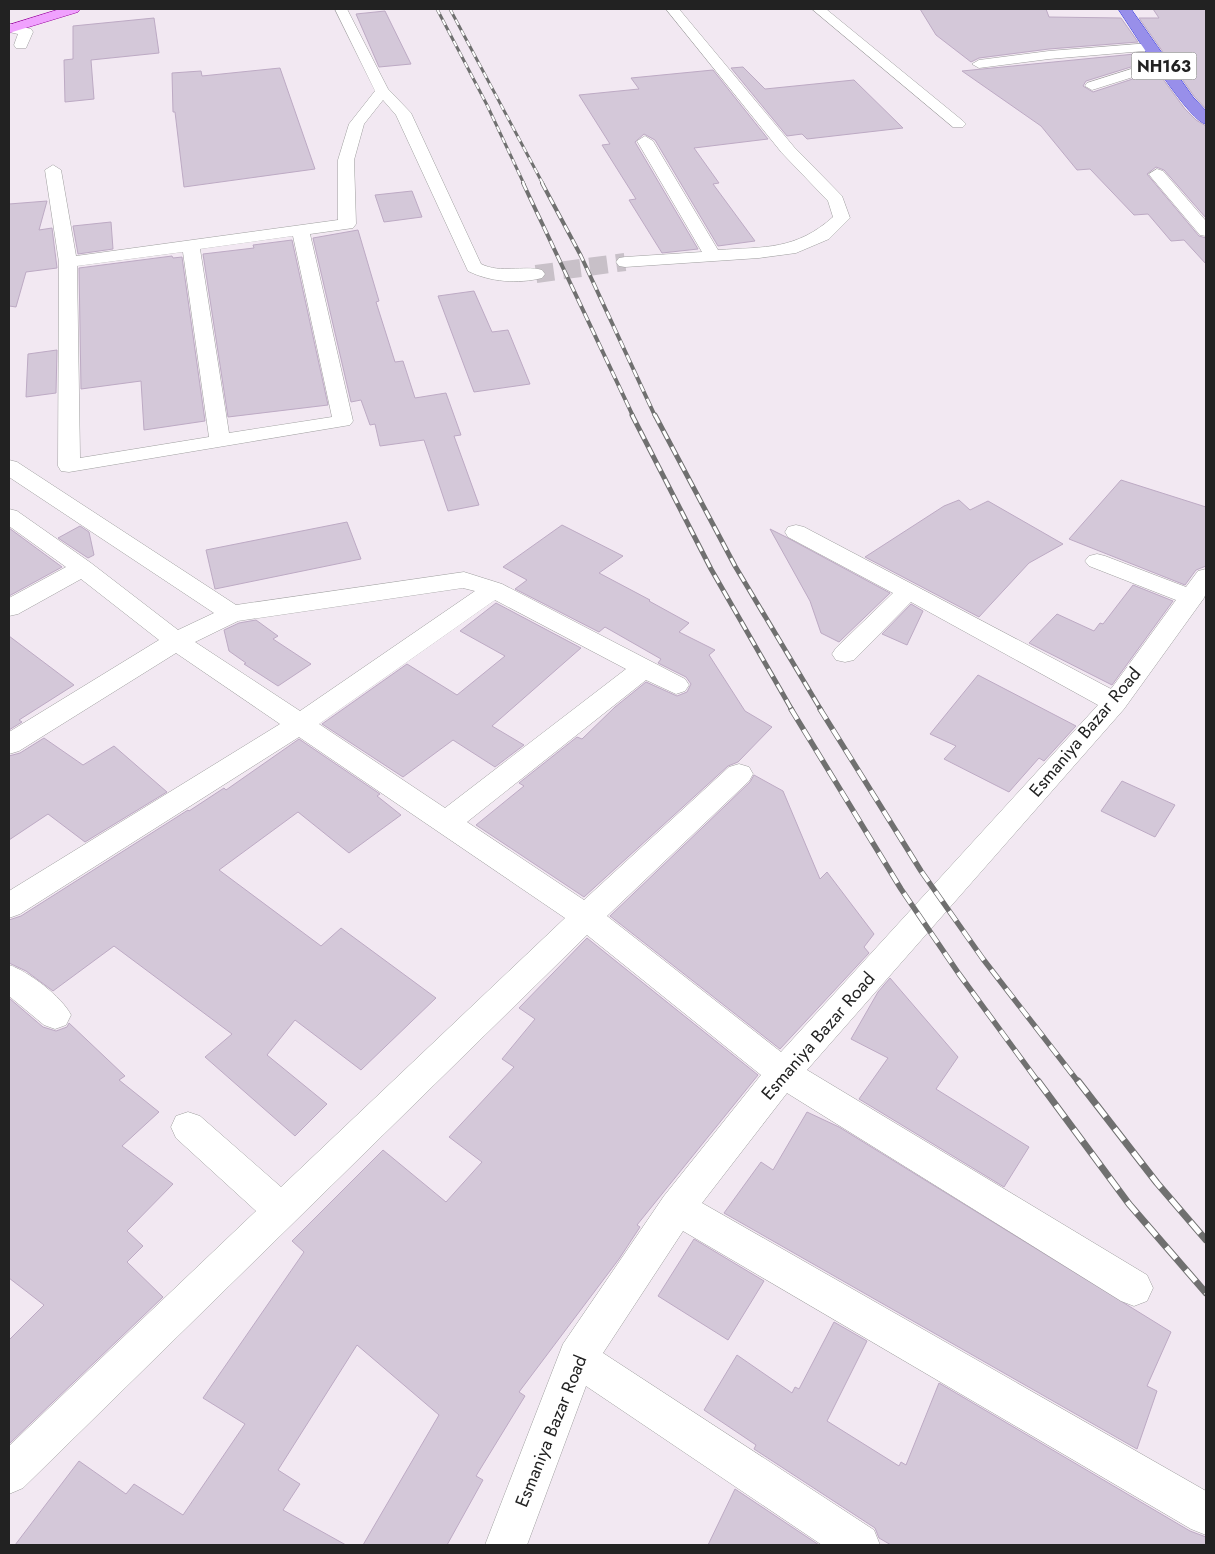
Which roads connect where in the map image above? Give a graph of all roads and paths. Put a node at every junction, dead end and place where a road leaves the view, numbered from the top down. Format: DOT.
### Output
graph roads {
  1 [pos="53,9"];
  2 [pos="74,9"];
  3 [pos="341,9"];
  4 [pos="672,9"];
  5 [pos="818,9"];
  6 [pos="1124,9"];
  7 [pos="10,26"];
  8 [pos="21,45"];
  9 [pos="1151,47"];
  10 [pos="1162,63"];
  11 [pos="979,64"];
  12 [pos="1092,86"];
  13 [pos="382,91"];
  14 [pos="1206,120"];
  15 [pos="958,124"];
  16 [pos="645,141"];
  17 [pos="52,170"];
  18 [pos="1157,174"];
  19 [pos="1206,231"];
  20 [pos="301,232"];
  21 [pos="191,247"];
  22 [pos="713,256"];
  23 [pos="68,262"];
  24 [pos="625,262"];
  25 [pos="536,274"];
  26 [pos="220,441"];
  27 [pos="9,466"];
  28 [pos="34,482"];
  29 [pos="9,494"];
  30 [pos="9,516"];
  31 [pos="796,532"];
  32 [pos="1097,561"];
  33 [pos="83,568"];
  34 [pos="1199,587"];
  35 [pos="494,589"];
  36 [pos="909,591"];
  37 [pos="9,608"];
  38 [pos="232,614"];
  39 [pos="176,641"];
  40 [pos="845,654"];
  41 [pos="644,668"];
  42 [pos="676,684"];
  43 [pos="1115,703"];
  44 [pos="300,724"];
  45 [pos="9,744"];
  46 [pos="739,774"];
  47 [pos="446,823"];
  48 [pos="9,906"];
  49 [pos="586,917"];
  50 [pos="9,978"];
  51 [pos="55,1015"];
  52 [pos="783,1073"];
  53 [pos="188,1127"];
  54 [pos="677,1208"];
  55 [pos="282,1211"];
  56 [pos="1134,1288"];
  57 [pos="577,1358"];
  58 [pos="9,1474"];
  59 [pos="1206,1514"];
  60 [pos="506,1545"];
  61 [pos="859,1545"];
  1 -- 7 [label="main road"];
  2 -- 7 [label="main road"];
  3 -- 13 [label="street"];
  4 -- 22 [label="street"];
  5 -- 15 [label="street"];
  6 -- 9 [label="highway, NH163"];
  7 -- 8 [label="street"];
  9 -- 10 [label="highway, NH163"];
  9 -- 11 [label="street"];
  10 -- 12 [label="street"];
  10 -- 14 [label="highway, NH163"];
  13 -- 20 [label="street"];
  13 -- 25 [label="street"];
  16 -- 22 [label="street"];
  17 -- 23 [label="street"];
  18 -- 19 [label="street"];
  20 -- 21 [label="street"];
  20 -- 26 [label="street"];
  21 -- 23 [label="street"];
  21 -- 26 [label="street"];
  22 -- 24 [label="street"];
  23 -- 26 [label="street"];
  27 -- 28 [label="street"];
  28 -- 29 [label="street"];
  28 -- 38 [label="street"];
  30 -- 33 [label="street"];
  31 -- 36 [label="street"];
  32 -- 34 [label="street"];
  33 -- 37 [label="street"];
  33 -- 39 [label="street"];
  34 -- 43 [label="street, Esmaniya Bazar Road"];
  35 -- 38 [label="street"];
  35 -- 41 [label="street"];
  35 -- 44 [label="street"];
  36 -- 40 [label="street"];
  36 -- 43 [label="street"];
  38 -- 39 [label="street"];
  39 -- 44 [label="street"];
  39 -- 45 [label="street"];
  41 -- 42 [label="street"];
  41 -- 47 [label="street"];
  43 -- 52 [label="street, Esmaniya Bazar Road"];
  44 -- 47 [label="street"];
  44 -- 48 [label="street"];
  46 -- 49 [label="street"];
  47 -- 49 [label="street"];
  49 -- 52 [label="street"];
  49 -- 55 [label="street"];
  50 -- 51 [label="street"];
  52 -- 54 [label="street, Esmaniya Bazar Road"];
  52 -- 56 [label="street"];
  53 -- 55 [label="street"];
  54 -- 57 [label="street, Esmaniya Bazar Road"];
  54 -- 59 [label="street"];
  55 -- 58 [label="street"];
  57 -- 60 [label="street, Esmaniya Bazar Road"];
  57 -- 61 [label="street"];
}
